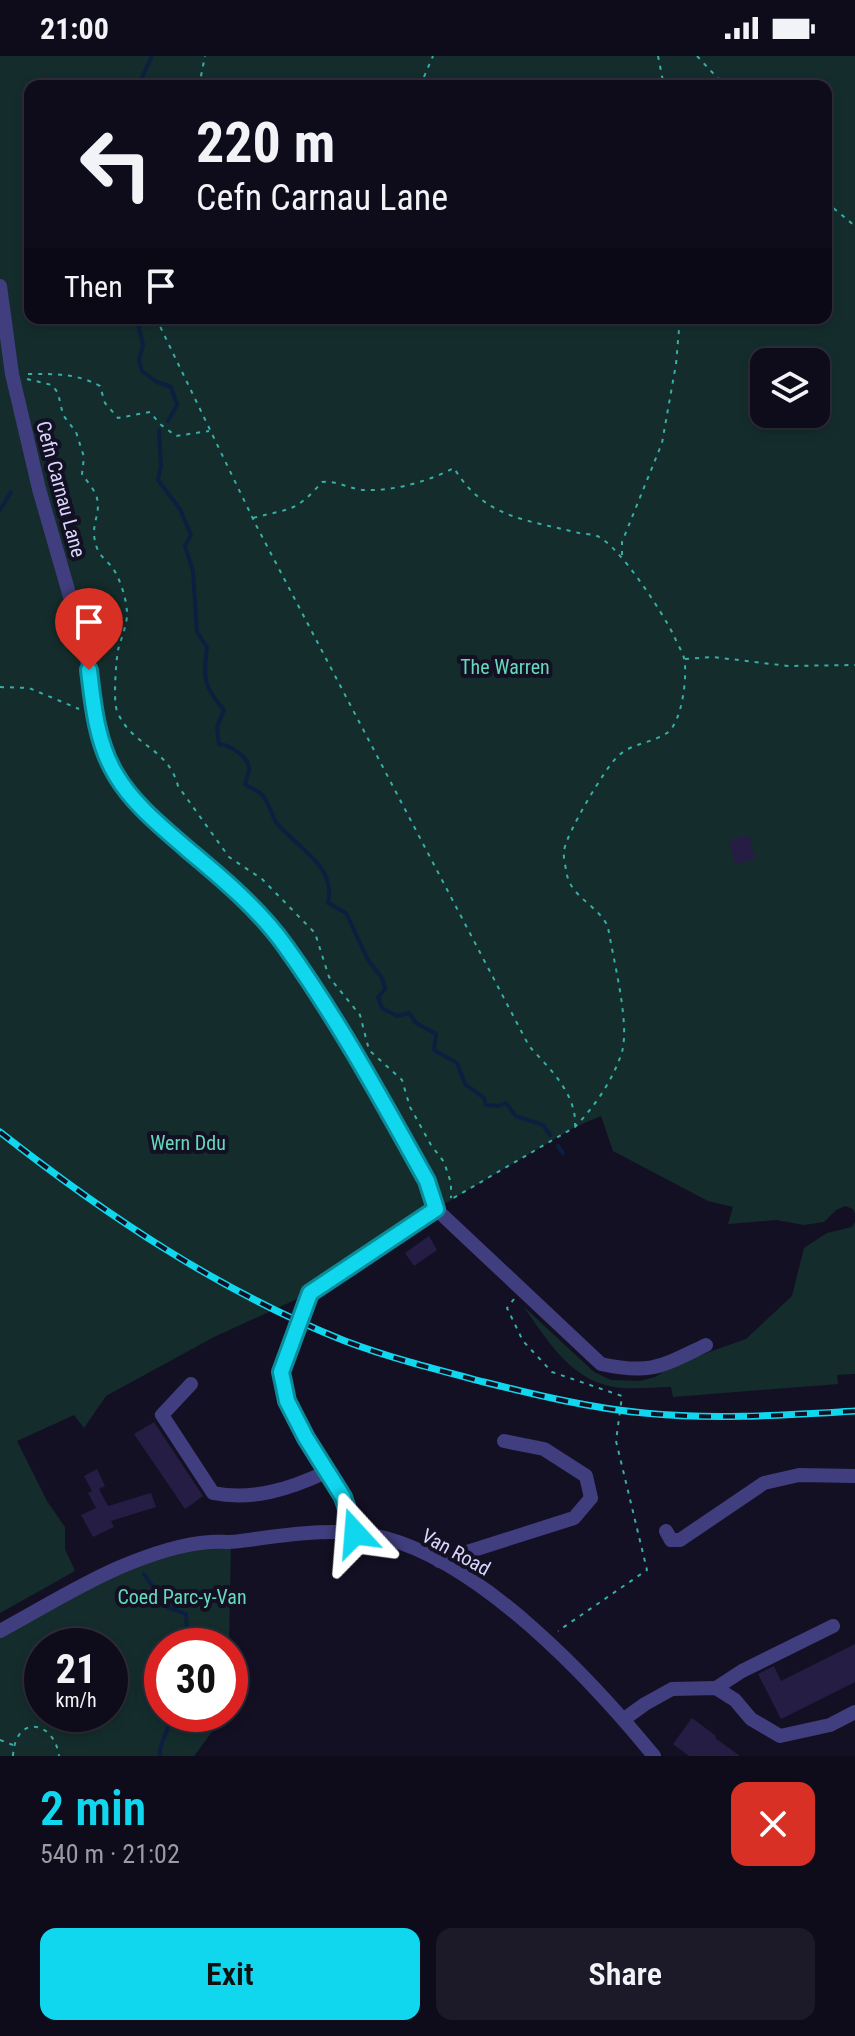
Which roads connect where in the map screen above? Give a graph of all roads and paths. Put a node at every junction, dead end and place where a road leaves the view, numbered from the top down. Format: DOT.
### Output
graph roads {
  1 [pos="205,56"];
  2 [pos="433,56"];
  3 [pos="658,56"];
  4 [pos="697,56"];
  5 [pos="200,80"];
  6 [pos="423,80"];
  7 [pos="663,80"];
  8 [pos="719,80"];
  9 [pos="832,207"];
  10 [pos="855,226"];
  11 [pos="0,286"];
  12 [pos="159,324"];
  13 [pos="679,324"];
  14 [pos="15,374"];
  15 [pos="210,431"];
  16 [pos="253,518"];
  17 [pos="622,556"];
  18 [pos="684,659"];
  19 [pos="855,665"];
  20 [pos="0,687"];
  21 [pos="95,716"];
  22 [pos="575,1127"];
  23 [pos="451,1199"];
  24 [pos="436,1209"];
  25 [pos="522,1289"];
  26 [pos="706,1345"];
  27 [pos="191,1384"];
  28 [pos="504,1441"];
  29 [pos="326,1472"];
  30 [pos="855,1476"];
  31 [pos="666,1531"];
  32 [pos="355,1533"];
  33 [pos="439,1561"];
  34 [pos="833,1626"];
  35 [pos="0,1631"];
  36 [pos="545,1640"];
  37 [pos="716,1688"];
  38 [pos="855,1712"];
  39 [pos="624,1719"];
  40 [pos="0,1740"];
  41 [pos="15,1745"];
  42 [pos="13,1756"];
  43 [pos="59,1756"];
  44 [pos="654,1756"];
  1 -- 5 [label="path"];
  2 -- 6 [label="path"];
  3 -- 7 [label="path"];
  4 -- 8 [label="path"];
  9 -- 10 [label="path"];
  11 -- 14 [label="street, Cefn Carnau Lane"];
  12 -- 15 [label="path"];
  13 -- 17 [label="path"];
  14 -- 15 [label="path"];
  14 -- 21 [label="street, Cefn Carnau Lane"];
  14 -- 23 [label="path"];
  15 -- 16 [label="path"];
  16 -- 17 [label="path"];
  16 -- 22 [label="path"];
  17 -- 18 [label="path"];
  18 -- 19 [label="path"];
  18 -- 22 [label="path"];
  20 -- 21 [label="path"];
  21 -- 24 [label="street, Cefn Carnau Lane"];
  22 -- 23 [label="path"];
  23 -- 24 [label="path"];
  24 -- 25 [label="street"];
  24 -- 29 [label="street, bridge"];
  25 -- 26 [label="street"];
  25 -- 36 [label="path"];
  27 -- 29 [label="street"];
  28 -- 33 [label="street"];
  29 -- 32 [label="street"];
  30 -- 31 [label="street"];
  32 -- 33 [label="street, Van Road"];
  32 -- 35 [label="street, Van Road"];
  33 -- 36 [label="street, Van Road"];
  34 -- 37 [label="street"];
  36 -- 39 [label="street, Van Road"];
  37 -- 38 [label="street"];
  37 -- 39 [label="street"];
  39 -- 44 [label="street, Van Road"];
  40 -- 41 [label="path"];
  41 -- 42 [label="path"];
  41 -- 43 [label="path"];
}
